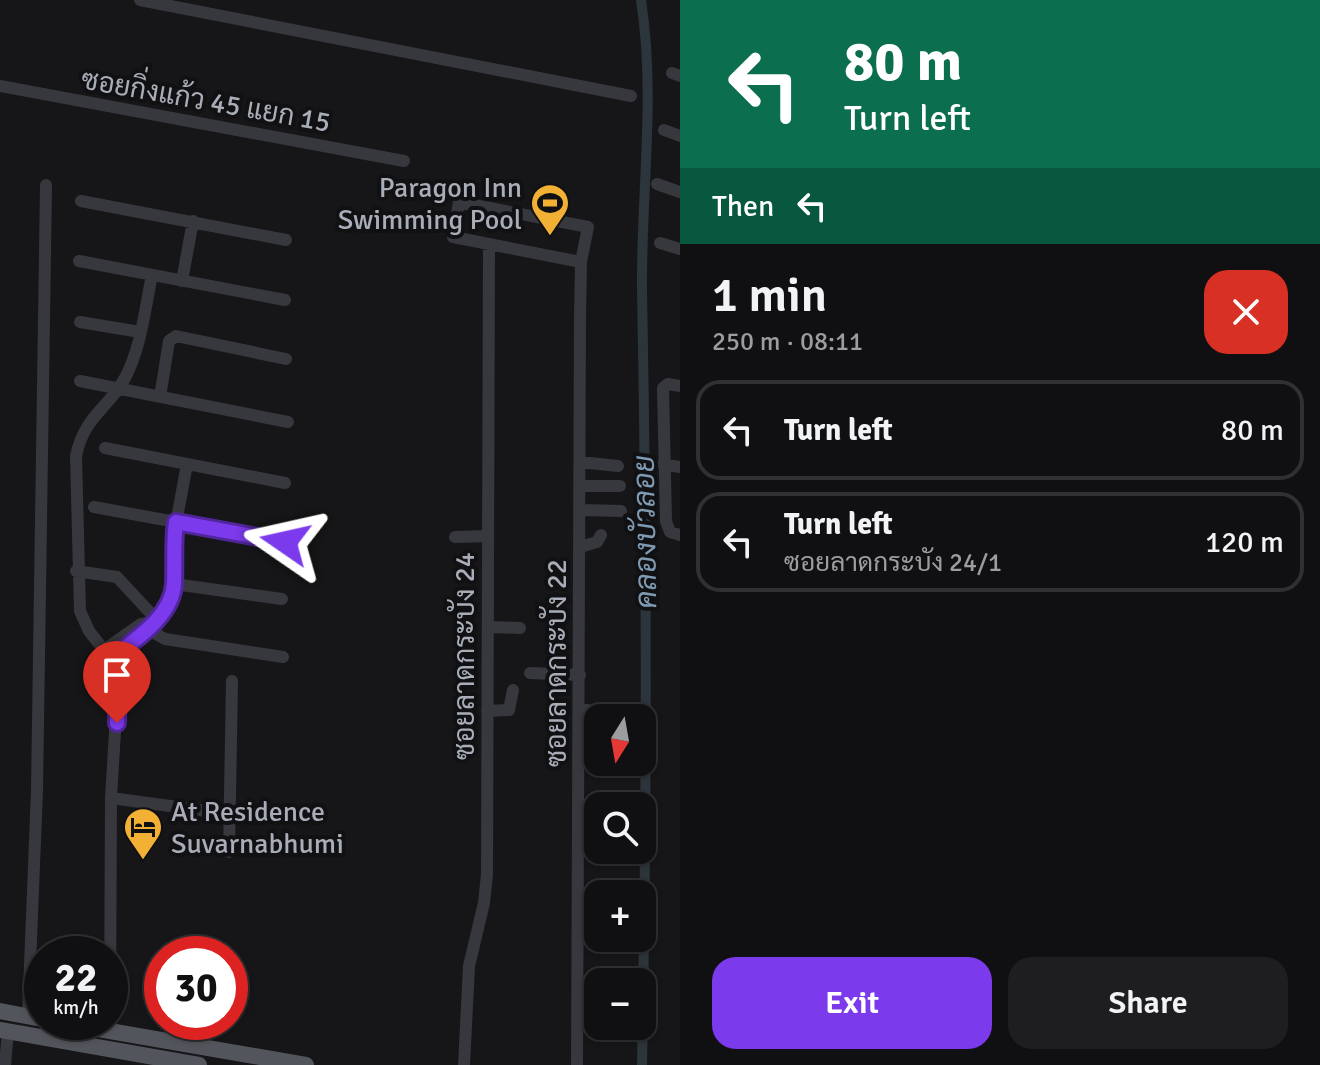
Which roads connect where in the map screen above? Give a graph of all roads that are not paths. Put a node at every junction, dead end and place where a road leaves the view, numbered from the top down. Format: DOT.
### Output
graph roads {
  1 [pos="140,0"];
  2 [pos="0,86"];
  3 [pos="631,96"];
  4 [pos="664,130"];
  5 [pos="680,136"];
  6 [pos="404,161"];
  7 [pos="657,184"];
  8 [pos="46,185"];
  9 [pos="680,192"];
  10 [pos="81,201"];
  11 [pos="193,221"];
  12 [pos="286,240"];
  13 [pos="660,243"];
  14 [pos="489,244"];
  15 [pos="680,249"];
  16 [pos="79,261"];
  17 [pos="581,262"];
  18 [pos="152,275"];
  19 [pos="182,281"];
  20 [pos="285,300"];
  21 [pos="80,322"];
  22 [pos="140,332"];
  23 [pos="286,359"];
  24 [pos="80,381"];
  25 [pos="680,386"];
  26 [pos="118,389"];
  27 [pos="160,397"];
  28 [pos="288,422"];
  29 [pos="105,448"];
  30 [pos="580,462"];
  31 [pos="187,464"];
  32 [pos="663,464"];
  33 [pos="618,466"];
  34 [pos="680,467"];
  35 [pos="285,483"];
  36 [pos="580,486"];
  37 [pos="620,486"];
  38 [pos="94,507"];
  39 [pos="580,510"];
  40 [pos="621,511"];
  41 [pos="176,522"];
  42 [pos="601,535"];
  43 [pos="680,535"];
  44 [pos="488,536"];
  45 [pos="455,537"];
  46 [pos="285,542"];
  47 [pos="580,547"];
  48 [pos="76,571"];
  49 [pos="174,584"];
  50 [pos="282,599"];
  51 [pos="149,624"];
  52 [pos="489,627"];
  53 [pos="520,628"];
  54 [pos="558,640"];
  55 [pos="108,655"];
  56 [pos="283,657"];
  57 [pos="530,673"];
  58 [pos="556,674"];
  59 [pos="580,675"];
  60 [pos="232,681"];
  61 [pos="513,690"];
  62 [pos="580,709"];
  63 [pos="584,710"];
  64 [pos="487,711"];
  65 [pos="111,798"];
  66 [pos="229,814"];
  67 [pos="579,835"];
  68 [pos="584,836"];
  69 [pos="229,852"];
  70 [pos="36,936"];
  71 [pos="110,936"];
  72 [pos="0,1011"];
  73 [pos="24,1016"];
  74 [pos="584,1023"];
  75 [pos="578,1024"];
  76 [pos="128,1027"];
  77 [pos="4,1030"];
  78 [pos="5,1065"];
  79 [pos="199,1065"];
  80 [pos="306,1065"];
  81 [pos="464,1065"];
  82 [pos="577,1065"];
  1 -- 3 [label="street"];
  2 -- 6 [label="street, ซอยกิ่งแก้ว 45 แยก 15"];
  4 -- 5 [label="street"];
  7 -- 9 [label="street"];
  8 -- 70 [label="street"];
  10 -- 11 [label="street"];
  11 -- 12 [label="street"];
  11 -- 19 [label="street"];
  13 -- 15 [label="street"];
  14 -- 17 [label="street"];
  14 -- 17 [label="street, ซอยลาดกระบัง 22"];
  14 -- 44 [label="street, ซอยลาดกระบัง 24"];
  16 -- 18 [label="street"];
  17 -- 30 [label="street, ซอยลาดกระบัง 22"];
  18 -- 19 [label="street"];
  18 -- 22 [label="street"];
  19 -- 20 [label="street"];
  21 -- 22 [label="street"];
  22 -- 26 [label="street"];
  23 -- 27 [label="street"];
  24 -- 26 [label="street"];
  25 -- 32 [label="street"];
  26 -- 27 [label="street"];
  26 -- 48 [label="street"];
  27 -- 28 [label="street"];
  29 -- 31 [label="street"];
  30 -- 33 [label="street"];
  30 -- 36 [label="street, ซอยลาดกระบัง 22"];
  31 -- 35 [label="street"];
  31 -- 41 [label="street"];
  32 -- 34 [label="street"];
  32 -- 43 [label="street"];
  36 -- 37 [label="street"];
  36 -- 39 [label="street, ซอยลาดกระบัง 22"];
  38 -- 41 [label="street"];
  39 -- 40 [label="street"];
  39 -- 47 [label="street, ซอยลาดกระบัง 22"];
  41 -- 46 [label="street"];
  41 -- 49 [label="street"];
  42 -- 47 [label="street"];
  44 -- 45 [label="street"];
  44 -- 52 [label="street, ซอยลาดกระบัง 24"];
  47 -- 59 [label="street, ซอยลาดกระบัง 22"];
  48 -- 51 [label="street"];
  48 -- 55 [label="street"];
  49 -- 50 [label="street"];
  49 -- 51 [label="street"];
  51 -- 55 [label="street"];
  51 -- 56 [label="street"];
  52 -- 53 [label="street"];
  52 -- 64 [label="street, ซอยลาดกระบัง 24"];
  54 -- 58 [label="street"];
  55 -- 65 [label="street"];
  57 -- 58 [label="street"];
  58 -- 59 [label="street"];
  59 -- 62 [label="street, ซอยลาดกระบัง 22"];
  60 -- 66 [label="street"];
  61 -- 64 [label="street"];
  62 -- 63 [label="street"];
  62 -- 67 [label="street, ซอยลาดกระบัง 22"];
  64 -- 81 [label="street, ซอยลาดกระบัง 24"];
  65 -- 66 [label="street"];
  65 -- 71 [label="street"];
  66 -- 69 [label="street"];
  67 -- 68 [label="street"];
  67 -- 75 [label="street, ซอยลาดกระบัง 22"];
  72 -- 73 [label="main road"];
  74 -- 75 [label="street"];
  75 -- 82 [label="street, ซอยลาดกระบัง 22"];
  76 -- 80 [label="main road"];
  77 -- 78 [label="street"];
  77 -- 79 [label="main road"];
}
